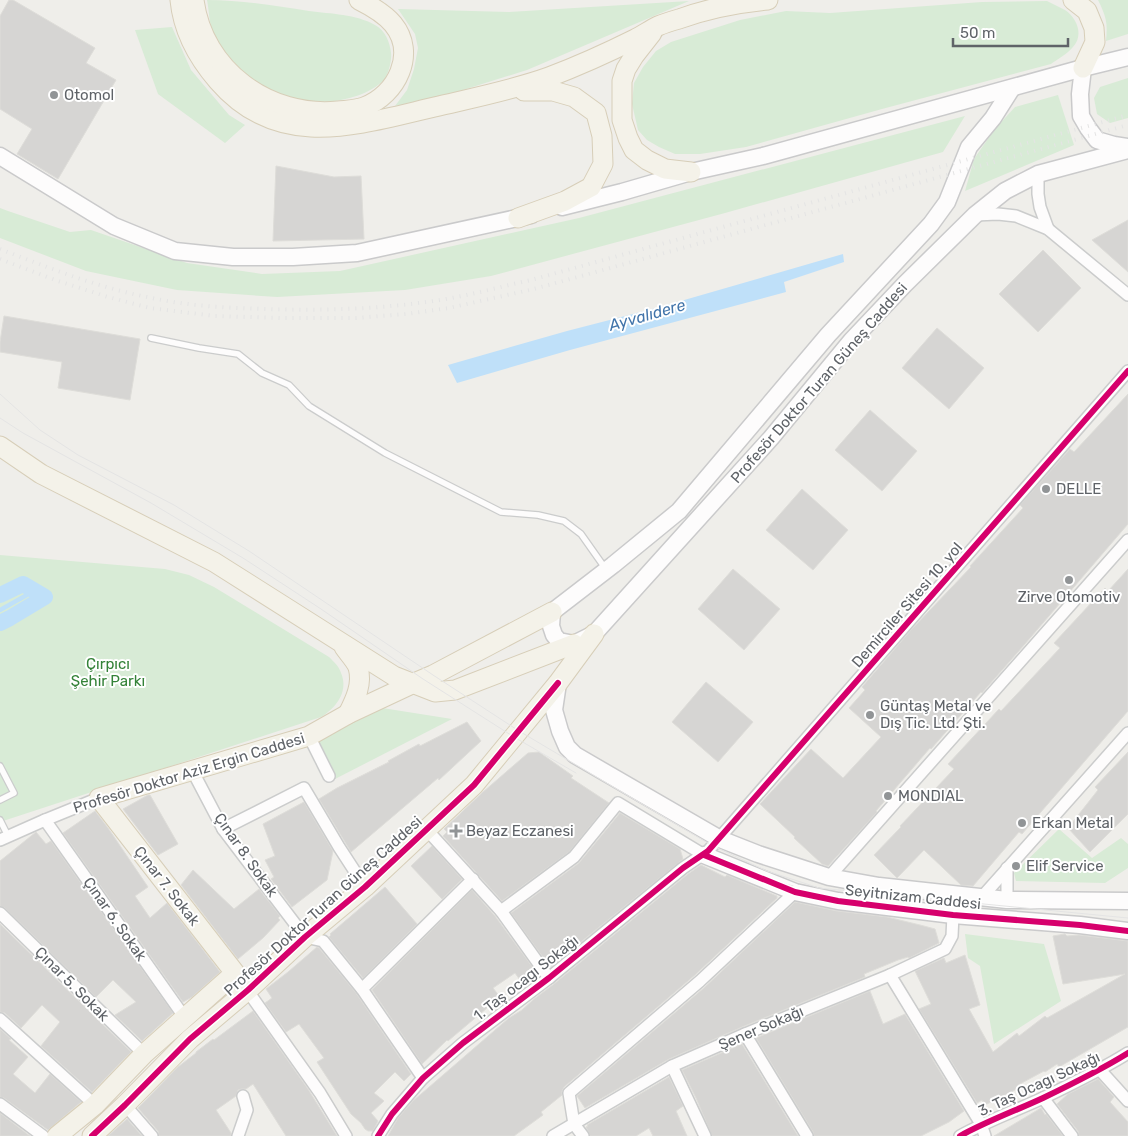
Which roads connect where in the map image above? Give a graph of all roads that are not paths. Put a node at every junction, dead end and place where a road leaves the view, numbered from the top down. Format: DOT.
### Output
graph roads {
  1 [pos="180,0"];
  2 [pos="194,0"];
  3 [pos="359,0"];
  4 [pos="768,0"];
  5 [pos="1073,0"];
  6 [pos="659,26"];
  7 [pos="1128,56"];
  8 [pos="1083,68"];
  9 [pos="1012,88"];
  10 [pos="500,92"];
  11 [pos="1128,148"];
  12 [pos="0,156"];
  13 [pos="691,172"];
  14 [pos="1038,174"];
  15 [pos="975,215"];
  16 [pos="518,218"];
  17 [pos="1048,229"];
  18 [pos="1128,295"];
  19 [pos="151,338"];
  20 [pos="1128,371"];
  21 [pos="0,446"];
  22 [pos="1128,540"];
  23 [pos="607,570"];
  24 [pos="552,612"];
  25 [pos="594,634"];
  26 [pos="339,641"];
  27 [pos="574,644"];
  28 [pos="558,683"];
  29 [pos="412,684"];
  30 [pos="348,714"];
  31 [pos="1128,733"];
  32 [pos="309,736"];
  33 [pos="0,766"];
  34 [pos="192,770"];
  35 [pos="329,776"];
  36 [pos="99,798"];
  37 [pos="0,800"];
  38 [pos="0,820"];
  39 [pos="45,820"];
  40 [pos="223,829"];
  41 [pos="427,830"];
  42 [pos="4,838"];
  43 [pos="720,839"];
  44 [pos="704,855"];
  45 [pos="1008,868"];
  46 [pos="829,877"];
  47 [pos="473,879"];
  48 [pos="365,887"];
  49 [pos="795,892"];
  50 [pos="982,897"];
  51 [pos="1007,900"];
  52 [pos="1128,900"];
  53 [pos="501,911"];
  54 [pos="0,913"];
  55 [pos="952,915"];
  56 [pos="1128,931"];
  57 [pos="305,937"];
  58 [pos="235,973"];
  59 [pos="890,975"];
  60 [pos="549,978"];
  61 [pos="362,989"];
  62 [pos="248,990"];
  63 [pos="185,1018"];
  64 [pos="0,1019"];
  65 [pos="745,1034"];
  66 [pos="1128,1053"];
  67 [pos="144,1054"];
  68 [pos="672,1066"];
  69 [pos="1100,1070"];
  70 [pos="423,1078"];
  71 [pos="243,1096"];
  72 [pos="1043,1098"];
  73 [pos="1128,1102"];
  74 [pos="0,1104"];
  75 [pos="95,1105"];
  76 [pos="125,1105"];
  77 [pos="574,1124"];
  78 [pos="982,1124"];
  79 [pos="44,1136"];
  80 [pos="57,1136"];
  81 [pos="92,1136"];
  82 [pos="152,1136"];
  83 [pos="238,1136"];
  84 [pos="346,1136"];
  85 [pos="378,1136"];
  86 [pos="553,1136"];
  87 [pos="583,1136"];
  88 [pos="705,1136"];
  89 [pos="807,1136"];
  90 [pos="960,1136"];
  91 [pos="985,1136"];
  92 [pos="1072,1136"];
  1 -- 10 [label="main road"];
  2 -- 3 [label="main road"];
  4 -- 6 [label="main road"];
  5 -- 8 [label="main road"];
  6 -- 10 [label="main road"];
  6 -- 13 [label="main road"];
  7 -- 8 [label="main road"];
  8 -- 9 [label="main road"];
  8 -- 11 [label="main road"];
  9 -- 13 [label="main road"];
  9 -- 23 [label="main road"];
  10 -- 16 [label="main road"];
  11 -- 14 [label="main road, Profesör Doktor Turan Güneş Caddesi"];
  12 -- 16 [label="main road"];
  13 -- 16 [label="main road"];
  14 -- 15 [label="main road, Profesör Doktor Turan Güneş Caddesi"];
  14 -- 17 [label="street"];
  15 -- 17 [label="street"];
  15 -- 25 [label="main road, Profesör Doktor Turan Güneş Caddesi"];
  17 -- 18 [label="street"];
  19 -- 23 [label="lane"];
  20 -- 43 [label="street, Demirciler Sitesi 10. yol"];
  21 -- 26 [label="main road"];
  22 -- 46 [label="street"];
  23 -- 24 [label="main road"];
  24 -- 27 [label="main road"];
  24 -- 29 [label="main road"];
  25 -- 27 [label="main road"];
  25 -- 28 [label="main road, Profesör Doktor Turan Güneş Caddesi"];
  26 -- 29 [label="main road"];
  26 -- 30 [label="main road"];
  27 -- 29 [label="main road"];
  28 -- 41 [label="main road, Profesör Doktor Turan Güneş Caddesi"];
  28 -- 43 [label="main road, Seyitnizam Caddesi"];
  29 -- 30 [label="main road"];
  30 -- 32 [label="main road, Profesör Doktor Aziz Ergin Caddesi"];
  31 -- 45 [label="street"];
  32 -- 34 [label="main road, Profesör Doktor Aziz Ergin Caddesi"];
  32 -- 35 [label="street"];
  33 -- 37 [label="lane"];
  34 -- 36 [label="main road, Profesör Doktor Aziz Ergin Caddesi"];
  34 -- 40 [label="street, Çınar 8. Sokak"];
  36 -- 39 [label="street, Profesör Doktor Aziz Ergin Caddesi"];
  36 -- 58 [label="main road, Çınar 7. Sokak"];
  38 -- 42 [label="lane"];
  39 -- 42 [label="street, Profesör Doktor Aziz Ergin Caddesi"];
  39 -- 63 [label="street, Çınar 6. Sokak"];
  40 -- 48 [label="street"];
  40 -- 57 [label="street, Çınar 8. Sokak"];
  41 -- 47 [label="street"];
  41 -- 48 [label="main road, Profesör Doktor Turan Güneş Caddesi"];
  43 -- 44 [label="street, Demirciler Sitesi 10. yol"];
  43 -- 46 [label="main road, Seyitnizam Caddesi"];
  44 -- 49 [label="main road, Seyitnizam Caddesi"];
  44 -- 53 [label="street"];
  44 -- 60 [label="street, 1. Taş ocagı Sokağı"];
  45 -- 50 [label="street"];
  45 -- 51 [label="street"];
  46 -- 50 [label="main road, Seyitnizam Caddesi"];
  47 -- 53 [label="street"];
  47 -- 61 [label="street"];
  48 -- 57 [label="main road, Profesör Doktor Turan Güneş Caddesi"];
  49 -- 55 [label="main road, Seyitnizam Caddesi"];
  49 -- 77 [label="street"];
  50 -- 51 [label="main road, Seyitnizam Caddesi"];
  51 -- 52 [label="main road, Seyitnizam Caddesi"];
  53 -- 60 [label="street"];
  54 -- 67 [label="street, Çınar 5. Sokak"];
  55 -- 56 [label="main road, Seyitnizam Caddesi"];
  55 -- 59 [label="street, Şener Sokağı"];
  57 -- 61 [label="street"];
  57 -- 62 [label="main road, Profesör Doktor Turan Güneş Caddesi"];
  58 -- 62 [label="street"];
  58 -- 63 [label="main road, Profesör Doktor Turan Güneş Caddesi"];
  59 -- 65 [label="street, Şener Sokağı"];
  59 -- 78 [label="street"];
  60 -- 70 [label="street, 1. Taş ocagı Sokağı"];
  61 -- 70 [label="street"];
  62 -- 76 [label="main road, Profesör Doktor Turan Güneş Caddesi"];
  62 -- 84 [label="street"];
  63 -- 67 [label="main road, Profesör Doktor Turan Güneş Caddesi"];
  64 -- 75 [label="street"];
  65 -- 68 [label="street, Şener Sokağı"];
  65 -- 89 [label="street"];
  66 -- 69 [label="street, 3. Taş Ocagı Sokağı"];
  67 -- 75 [label="main road, Profesör Doktor Turan Güneş Caddesi"];
  68 -- 77 [label="street, Şener Sokağı"];
  68 -- 88 [label="street"];
  69 -- 72 [label="street, 3. Taş Ocagı Sokağı"];
  69 -- 73 [label="street"];
  70 -- 85 [label="street, 1. Taş ocagı Sokağı"];
  71 -- 83 [label="street"];
  72 -- 78 [label="street, 3. Taş Ocagı Sokağı"];
  72 -- 92 [label="street"];
  74 -- 79 [label="street"];
  75 -- 80 [label="main road, Profesör Doktor Turan Güneş Caddesi"];
  76 -- 81 [label="main road, Profesör Doktor Turan Güneş Caddesi"];
  76 -- 82 [label="street"];
  77 -- 86 [label="street, Şener Sokağı"];
  77 -- 87 [label="street"];
  78 -- 90 [label="street, 3. Taş Ocagı Sokağı"];
  78 -- 91 [label="street"];
}
